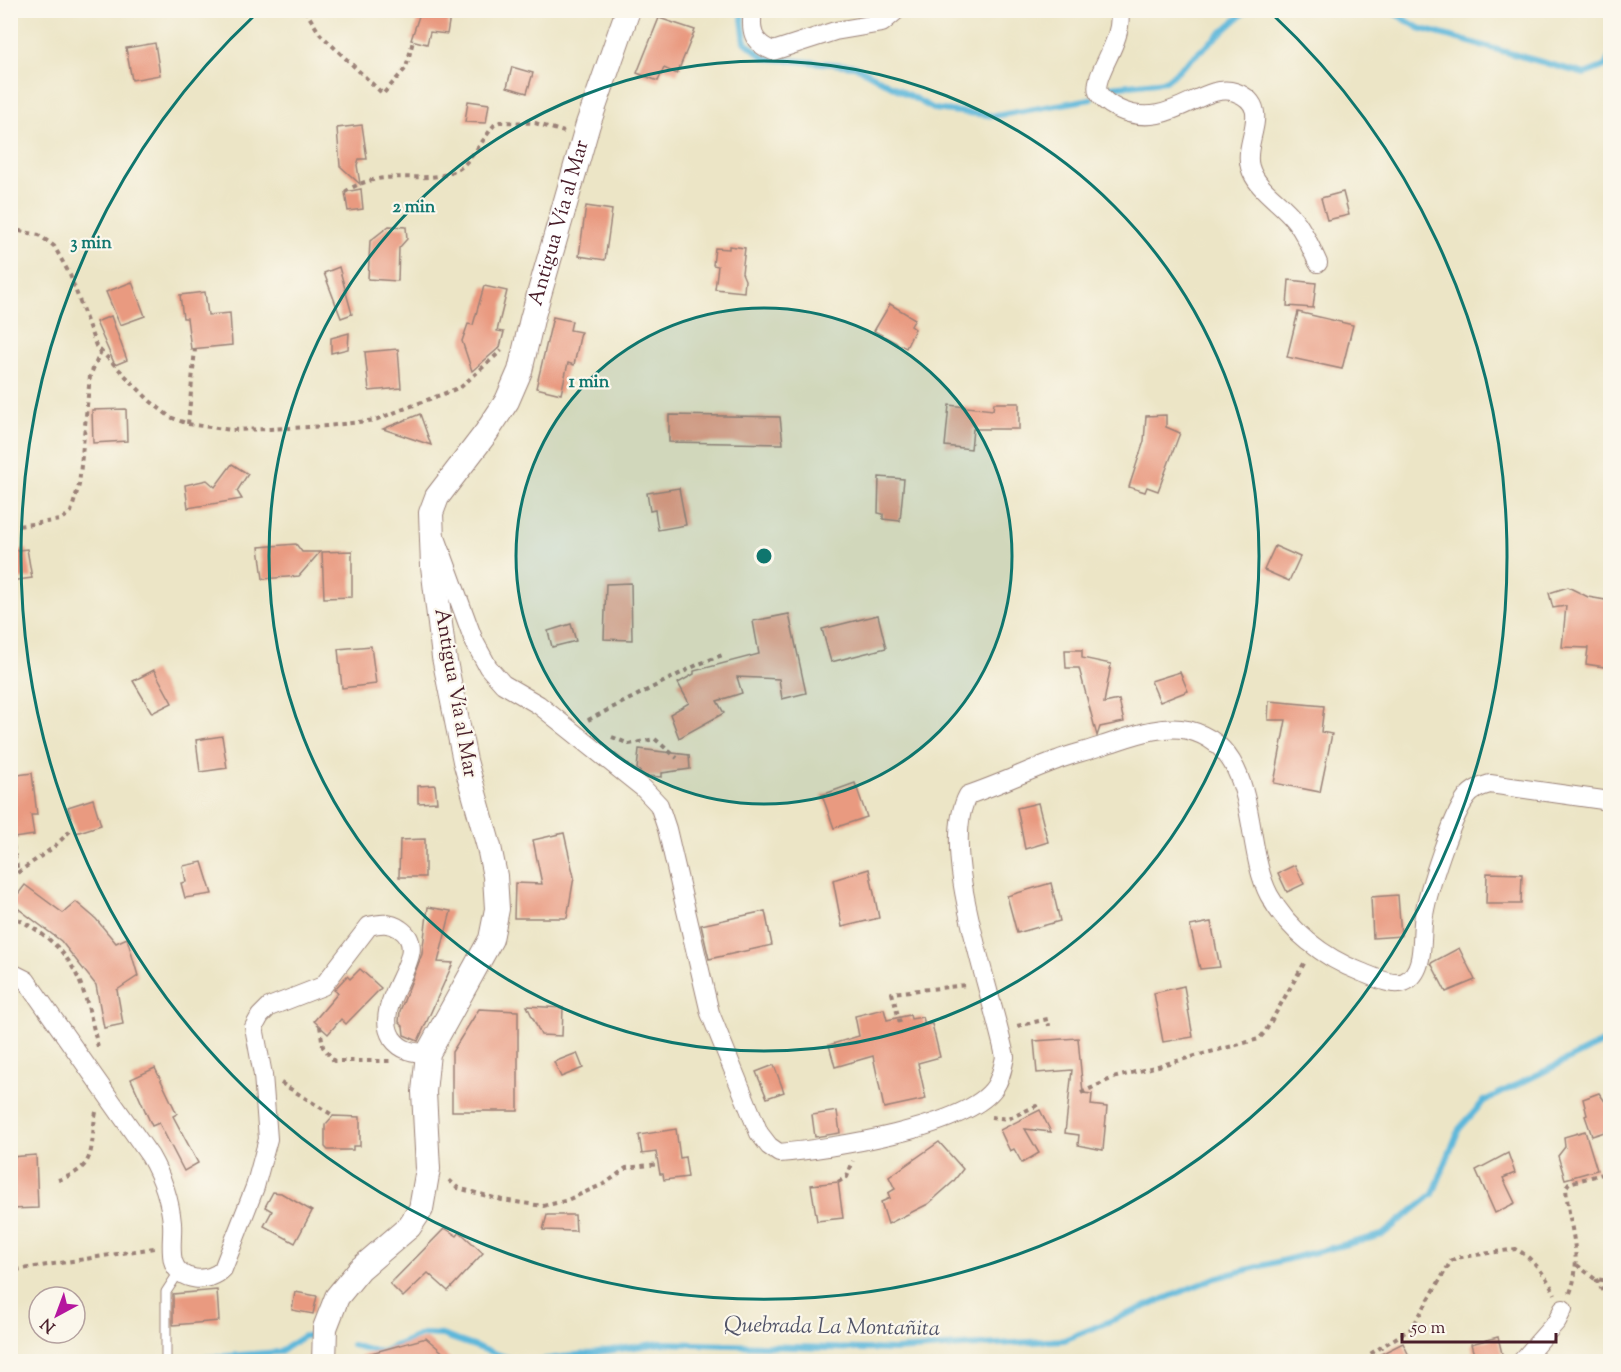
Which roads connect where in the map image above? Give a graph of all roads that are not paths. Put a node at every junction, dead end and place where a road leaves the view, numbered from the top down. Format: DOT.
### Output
graph roads {
  1 [pos="628,10"];
  2 [pos="753,10"];
  3 [pos="897,10"];
  4 [pos="1119,10"];
  5 [pos="1318,263"];
  6 [pos="430,523"];
  7 [pos="1611,801"];
  8 [pos="10,972"];
  9 [pos="419,1053"];
  10 [pos="179,1272"];
  11 [pos="1563,1309"];
  12 [pos="166,1362"];
  13 [pos="324,1362"];
  14 [pos="1521,1362"];
  1 -- 6 [label="main road, Antigua Vía al Mar"];
  2 -- 3 [label="street"];
  4 -- 5 [label="street"];
  6 -- 7 [label="street"];
  6 -- 9 [label="main road, Antigua Vía al Mar"];
  8 -- 10 [label="street"];
  9 -- 10 [label="street"];
  9 -- 13 [label="main road, Antigua Vía al Mar"];
  10 -- 12 [label="lane"];
  11 -- 14 [label="street"];
}
